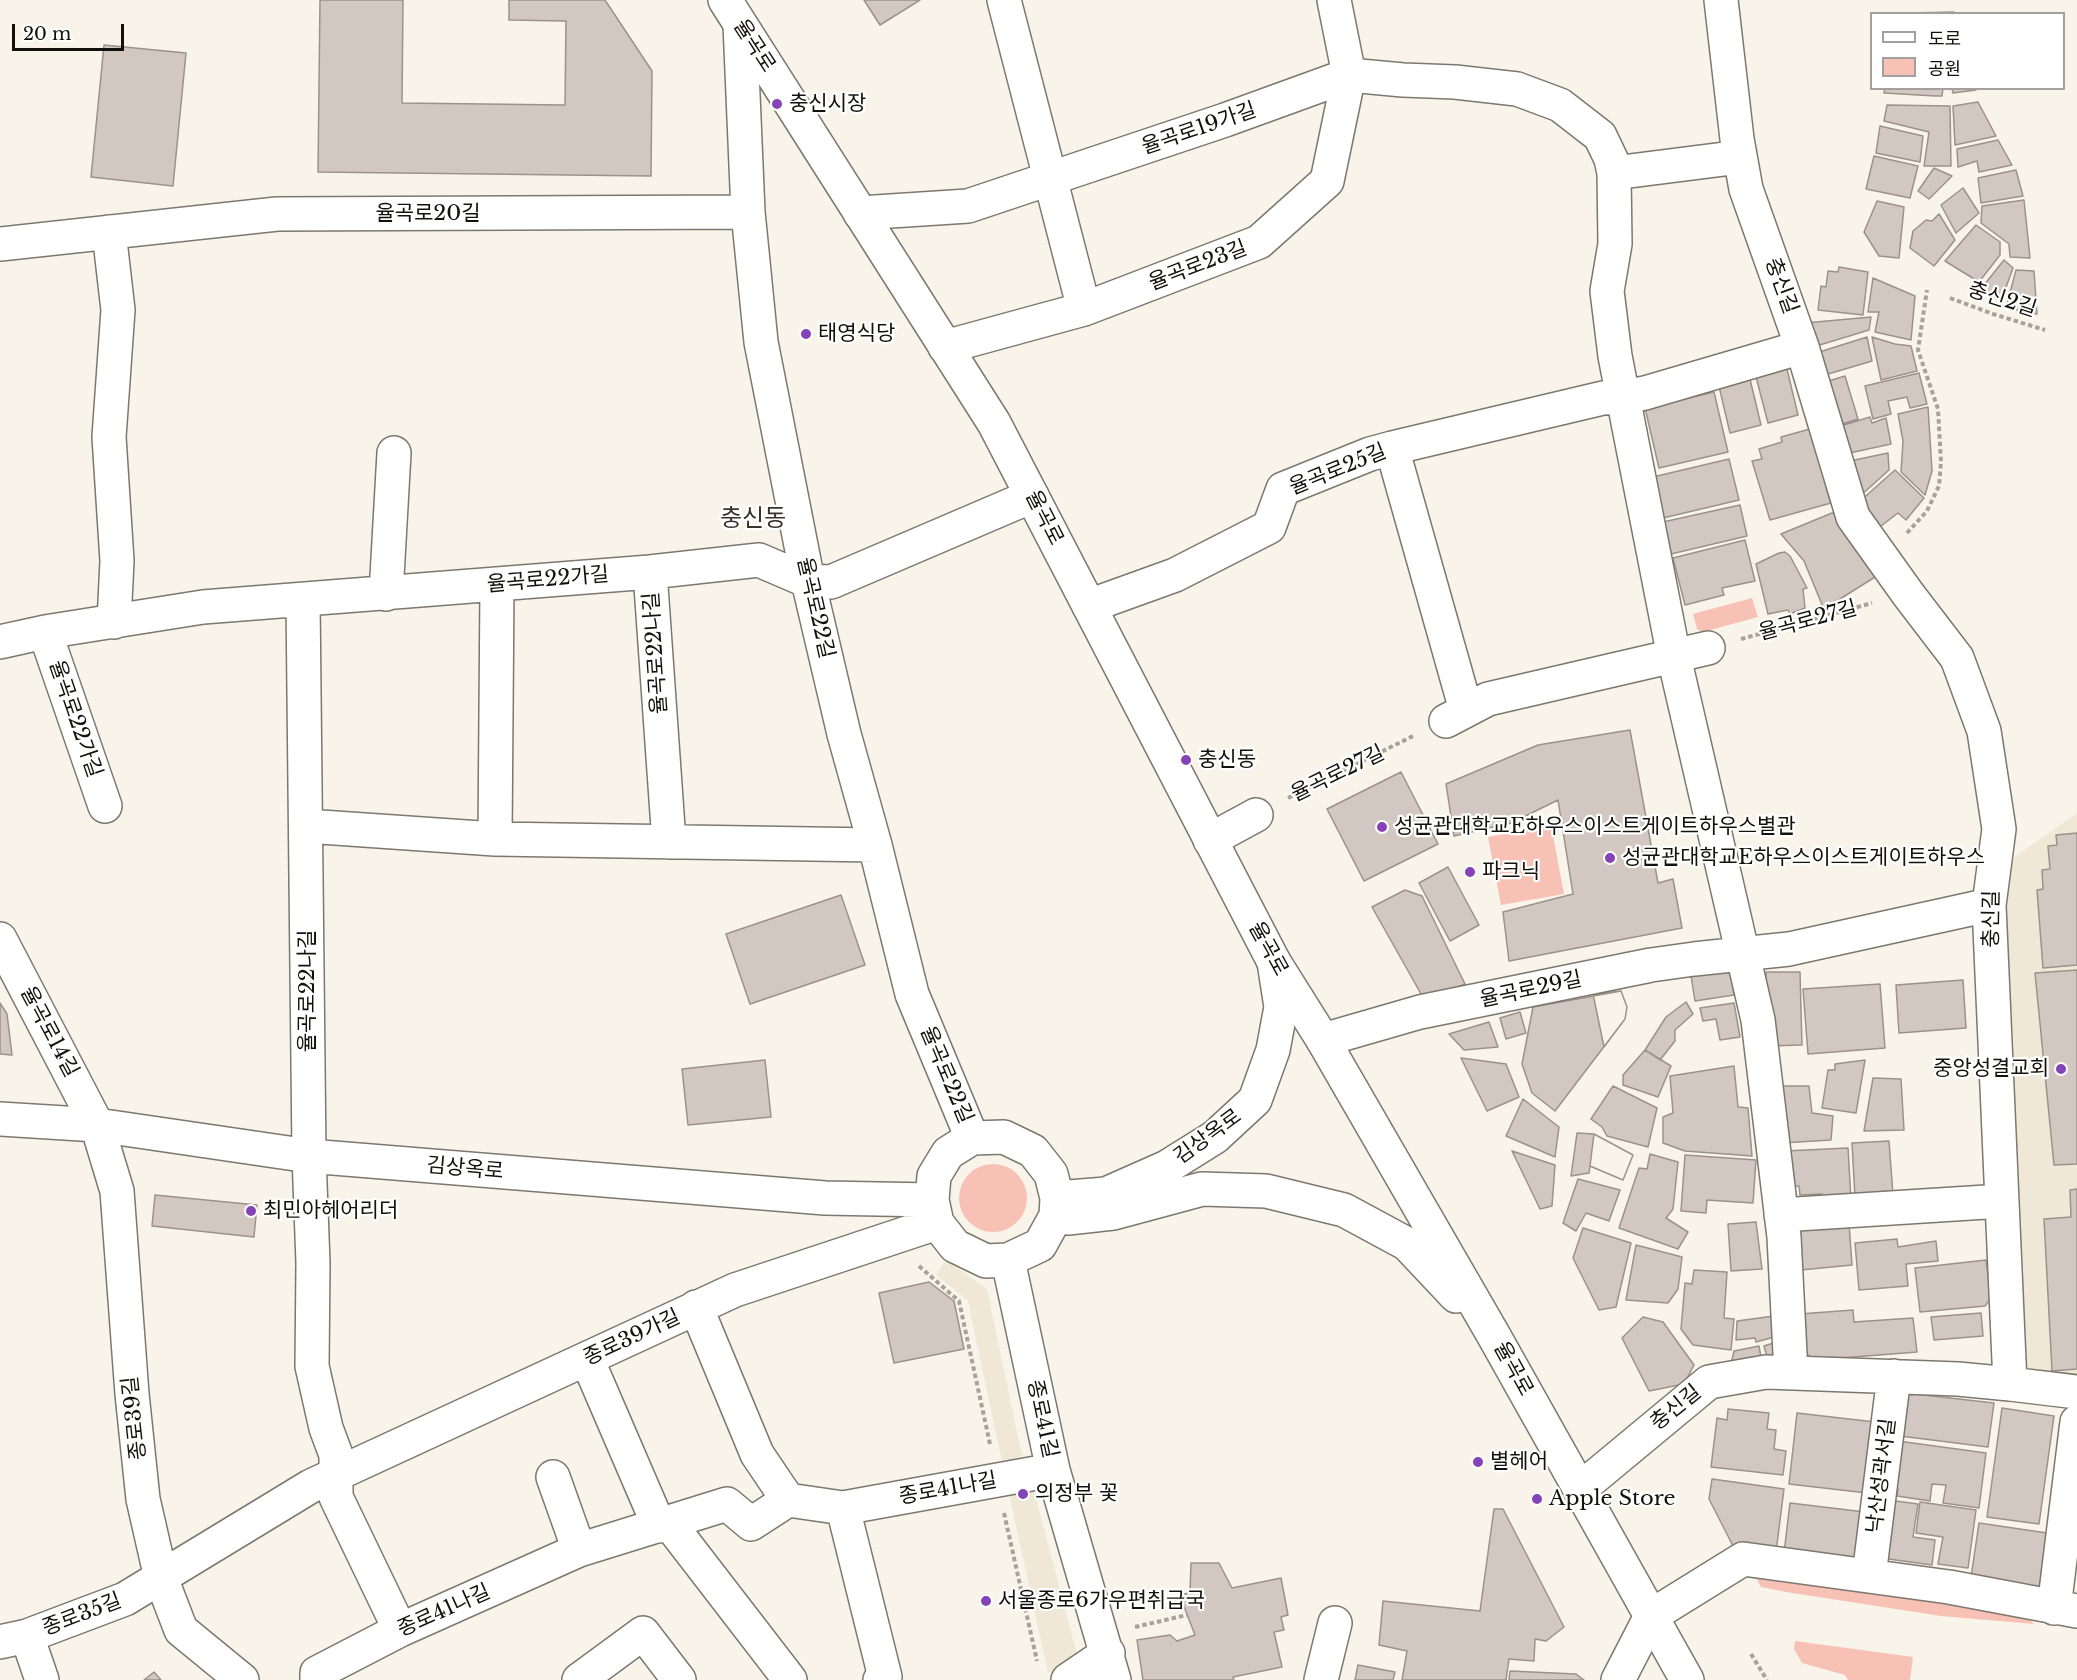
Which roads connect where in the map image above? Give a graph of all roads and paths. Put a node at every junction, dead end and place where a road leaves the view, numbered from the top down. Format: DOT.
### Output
graph roads {
  1 [pos="1004,0"];
  2 [pos="1334,0"];
  3 [pos="1721,0"];
  4 [pos="732,12"];
  5 [pos="1349,75"];
  6 [pos="1740,157"];
  7 [pos="1614,173"];
  8 [pos="1050,180"];
  9 [pos="748,212"];
  10 [pos="860,213"];
  11 [pos="109,232"];
  12 [pos="0,244"];
  13 [pos="1927,290"];
  14 [pos="1950,298"];
  15 [pos="1084,309"];
  16 [pos="2045,330"];
  17 [pos="945,347"];
  18 [pos="1802,347"];
  19 [pos="1623,398"];
  20 [pos="1392,447"];
  21 [pos="394,453"];
  22 [pos="1032,496"];
  23 [pos="1883,559"];
  24 [pos="650,572"];
  25 [pos="808,581"];
  26 [pos="497,585"];
  27 [pos="386,594"];
  28 [pos="1908,594"];
  29 [pos="303,600"];
  30 [pos="1089,606"];
  31 [pos="114,622"];
  32 [pos="45,632"];
  33 [pos="0,642"];
  34 [pos="1708,648"];
  35 [pos="1674,657"];
  36 [pos="1456,715"];
  37 [pos="105,806"];
  38 [pos="1256,815"];
  39 [pos="306,826"];
  40 [pos="495,839"];
  41 [pos="1210,840"];
  42 [pos="669,842"];
  43 [pos="875,845"];
  44 [pos="1989,905"];
  45 [pos="0,939"];
  46 [pos="1742,954"];
  47 [pos="1274,962"];
  48 [pos="1323,1040"];
  49 [pos="0,1119"];
  50 [pos="97,1125"];
  51 [pos="972,1138"];
  52 [pos="309,1156"];
  53 [pos="2002,1201"];
  54 [pos="1056,1207"];
  55 [pos="934,1212"];
  56 [pos="1781,1215"];
  57 [pos="1008,1260"];
  58 [pos="696,1308"];
  59 [pos="1494,1336"];
  60 [pos="587,1359"];
  61 [pos="1791,1373"];
  62 [pos="1894,1376"];
  63 [pos="2010,1384"];
  64 [pos="2077,1392"];
  65 [pos="2077,1422"];
  66 [pos="1053,1470"];
  67 [pos="336,1475"];
  68 [pos="553,1477"];
  69 [pos="1580,1489"];
  70 [pos="788,1500"];
  71 [pos="843,1508"];
  72 [pos="664,1525"];
  73 [pos="579,1550"];
  74 [pos="1869,1576"];
  75 [pos="161,1578"];
  76 [pos="2065,1610"];
  77 [pos="1187,1615"];
  78 [pos="1651,1616"];
  79 [pos="1335,1623"];
  80 [pos="400,1630"];
  81 [pos="14,1639"];
  82 [pos="1751,1654"];
  83 [pos="1108,1656"];
  84 [pos="42,1680"];
  85 [pos="242,1680"];
  86 [pos="317,1680"];
  87 [pos="579,1680"];
  88 [pos="679,1680"];
  89 [pos="790,1680"];
  90 [pos="880,1680"];
  91 [pos="1068,1680"];
  92 [pos="1321,1680"];
  93 [pos="1618,1680"];
  94 [pos="1687,1680"];
  95 [pos="1767,1680"];
  1 -- 8 [label="street"];
  2 -- 5 [label="street, 율곡로23길"];
  3 -- 6 [label="street, 충신길"];
  4 -- 9 [label="street, 율곡로22길"];
  4 -- 10 [label="street, 율곡로"];
  5 -- 7 [label="street"];
  5 -- 8 [label="street, 율곡로19가길"];
  5 -- 15 [label="street, 율곡로23길"];
  6 -- 7 [label="street"];
  6 -- 18 [label="street, 충신길"];
  7 -- 19 [label="street"];
  8 -- 10 [label="street"];
  8 -- 15 [label="street"];
  9 -- 11 [label="street, 율곡로20길"];
  9 -- 25 [label="street, 율곡로22길"];
  10 -- 17 [label="street, 율곡로"];
  11 -- 12 [label="street, 율곡로20길"];
  11 -- 31 [label="street"];
  13 -- 23 [label="path"];
  14 -- 16 [label="path, 충신2길"];
  15 -- 17 [label="street, 율곡로23길"];
  17 -- 22 [label="street, 율곡로"];
  18 -- 19 [label="street, 율곡로25길"];
  18 -- 23 [label="street, 충신길"];
  19 -- 20 [label="street, 율곡로25길"];
  19 -- 35 [label="street"];
  20 -- 30 [label="street, 율곡로25길"];
  20 -- 36 [label="street"];
  21 -- 27 [label="street"];
  22 -- 25 [label="street, 율곡로22가길"];
  22 -- 30 [label="street, 율곡로"];
  23 -- 28 [label="street, 충신길"];
  24 -- 25 [label="street, 율곡로22가길"];
  24 -- 26 [label="street, 율곡로22가길"];
  24 -- 42 [label="street, 율곡로22나길"];
  25 -- 43 [label="street, 율곡로22길"];
  26 -- 27 [label="street, 율곡로22가길"];
  26 -- 40 [label="street"];
  27 -- 29 [label="street, 율곡로22가길"];
  28 -- 34 [label="path, 율곡로27길"];
  28 -- 44 [label="street, 충신길"];
  29 -- 31 [label="street, 율곡로22가길"];
  29 -- 39 [label="street, 율곡로22나길"];
  30 -- 41 [label="street, 율곡로"];
  31 -- 32 [label="street, 율곡로22가길"];
  32 -- 33 [label="street, 율곡로22가길"];
  32 -- 37 [label="street, 율곡로22가길"];
  34 -- 35 [label="street"];
  35 -- 36 [label="street"];
  35 -- 46 [label="street"];
  36 -- 38 [label="path, 율곡로27길"];
  38 -- 41 [label="street"];
  39 -- 40 [label="street"];
  39 -- 52 [label="street, 율곡로22나길"];
  40 -- 42 [label="street"];
  41 -- 47 [label="street, 율곡로"];
  42 -- 43 [label="street"];
  43 -- 51 [label="street, 율곡로22길"];
  44 -- 46 [label="street, 율곡로29길"];
  44 -- 53 [label="street, 충신길"];
  45 -- 50 [label="street, 율곡로14길"];
  46 -- 48 [label="street, 율곡로29길"];
  46 -- 56 [label="street"];
  47 -- 48 [label="street, 율곡로"];
  47 -- 54 [label="street, 김상옥로"];
  48 -- 59 [label="street, 율곡로"];
  49 -- 50 [label="street, 김상옥로"];
  50 -- 52 [label="street, 김상옥로"];
  50 -- 75 [label="street, 종로39길"];
  51 -- 54 [label="street"];
  51 -- 55 [label="street"];
  52 -- 55 [label="street, 김상옥로"];
  52 -- 67 [label="street"];
  53 -- 56 [label="street"];
  53 -- 63 [label="street, 충신길"];
  54 -- 57 [label="street"];
  54 -- 59 [label="street"];
  55 -- 57 [label="street"];
  55 -- 58 [label="street, 종로39가길"];
  56 -- 61 [label="street"];
  57 -- 66 [label="street, 종로41길"];
  58 -- 60 [label="street, 종로39가길"];
  58 -- 70 [label="street"];
  59 -- 69 [label="street, 율곡로"];
  60 -- 67 [label="street, 종로39가길"];
  60 -- 72 [label="street"];
  61 -- 62 [label="street, 충신길"];
  61 -- 69 [label="street, 충신길"];
  62 -- 63 [label="street, 충신길"];
  62 -- 74 [label="street, 낙산성곽서길"];
  63 -- 64 [label="street, 충신길"];
  65 -- 76 [label="street"];
  66 -- 71 [label="street, 종로41나길"];
  66 -- 83 [label="street, 종로41길"];
  67 -- 75 [label="street, 종로39가길"];
  67 -- 80 [label="street"];
  68 -- 73 [label="street"];
  69 -- 78 [label="street, 율곡로"];
  70 -- 71 [label="street, 종로41나길"];
  70 -- 72 [label="street, 종로41나길"];
  71 -- 90 [label="street"];
  72 -- 73 [label="street, 종로41나길"];
  72 -- 89 [label="street"];
  73 -- 80 [label="street, 종로41나길"];
  74 -- 76 [label="street"];
  74 -- 78 [label="street"];
  75 -- 81 [label="street, 종로35길"];
  75 -- 85 [label="street, 종로39길"];
  77 -- 83 [label="path"];
  78 -- 93 [label="street"];
  78 -- 94 [label="street, 율곡로"];
  79 -- 92 [label="street"];
  80 -- 86 [label="street, 종로41나길"];
  81 -- 84 [label="street"];
  82 -- 95 [label="path"];
  83 -- 91 [label="street"];
  87 -- 88 [label="street"];
}
